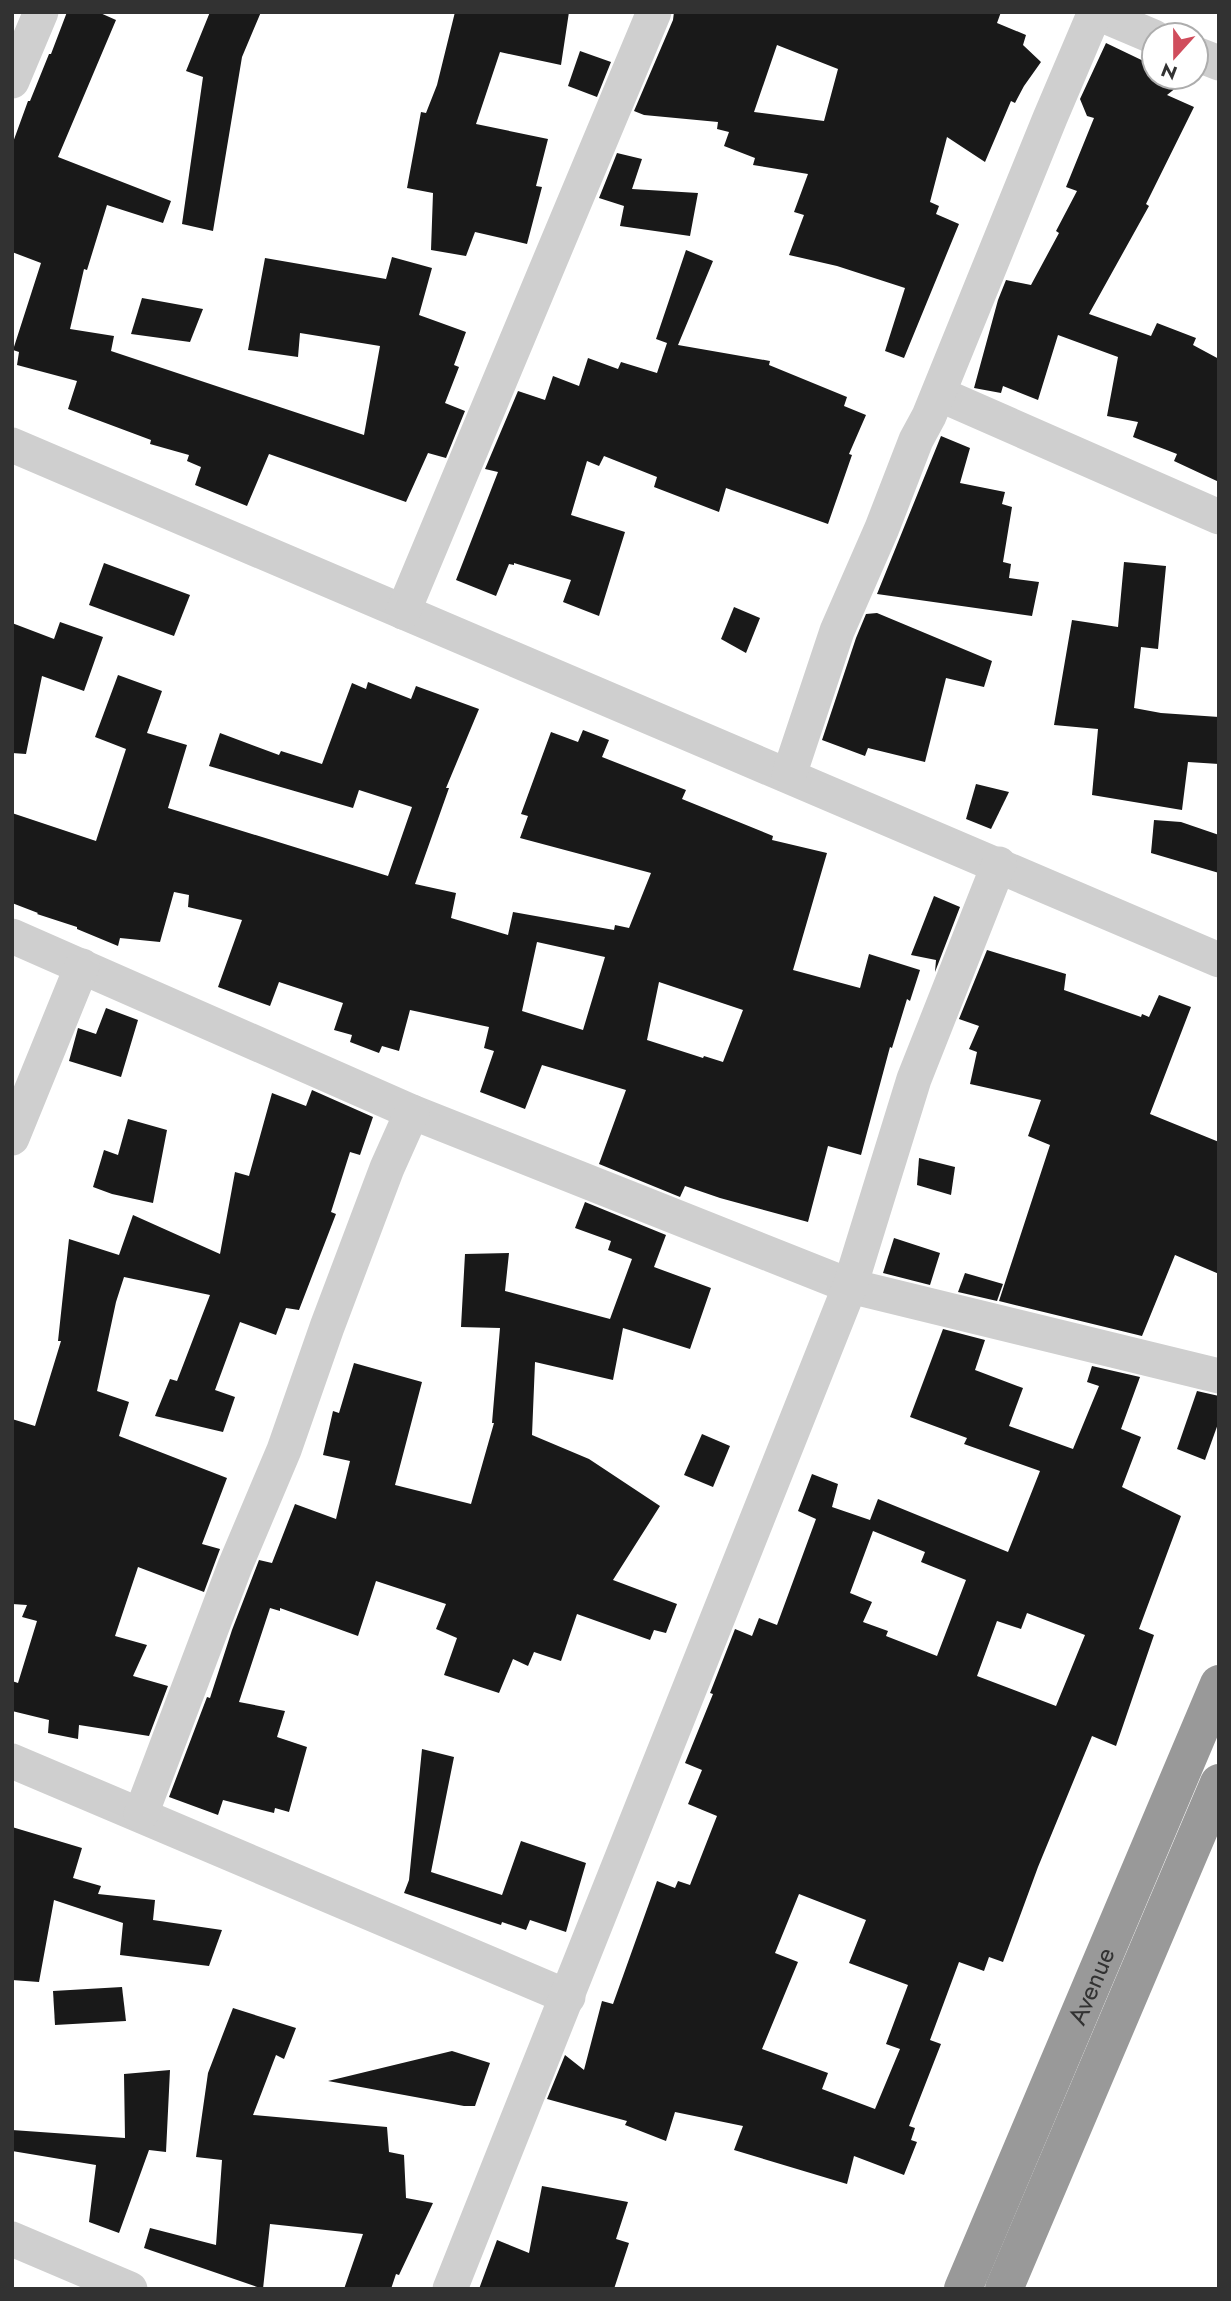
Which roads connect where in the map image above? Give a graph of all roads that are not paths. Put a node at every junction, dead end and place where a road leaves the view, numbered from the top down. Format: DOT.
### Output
graph roads {
  1 [pos="41,12"];
  2 [pos="654,12"];
  3 [pos="1095,12"];
  4 [pos="1140,31"];
  5 [pos="12,81"];
  6 [pos="939,394"];
  7 [pos="12,445"];
  8 [pos="1219,517"];
  9 [pos="403,612"];
  10 [pos="789,775"];
  11 [pos="999,864"];
  12 [pos="12,936"];
  13 [pos="1219,960"];
  14 [pos="82,966"];
  15 [pos="412,1112"];
  16 [pos="12,1138"];
  17 [pos="850,1286"];
  18 [pos="1219,1376"];
  19 [pos="1219,1684"];
  20 [pos="12,1761"];
  21 [pos="1219,1783"];
  22 [pos="141,1814"];
  23 [pos="568,1997"];
  24 [pos="12,2239"];
  25 [pos="130,2289"];
  26 [pos="450,2289"];
  27 [pos="963,2289"];
  28 [pos="1004,2289"];
  1 -- 5 [label="street"];
  2 -- 9 [label="street"];
  3 -- 4 [label="street"];
  3 -- 6 [label="street"];
  6 -- 8 [label="street"];
  6 -- 10 [label="street"];
  7 -- 9 [label="street"];
  9 -- 10 [label="street"];
  10 -- 11 [label="street"];
  11 -- 13 [label="street"];
  11 -- 17 [label="street"];
  12 -- 14 [label="street"];
  14 -- 15 [label="street"];
  14 -- 16 [label="street"];
  15 -- 17 [label="street"];
  15 -- 22 [label="street"];
  17 -- 18 [label="street"];
  17 -- 23 [label="street"];
  19 -- 27 [label="highway, Avenue"];
  20 -- 22 [label="street"];
  21 -- 28 [label="highway"];
  22 -- 23 [label="street"];
  23 -- 26 [label="street"];
  24 -- 25 [label="street"];
}
